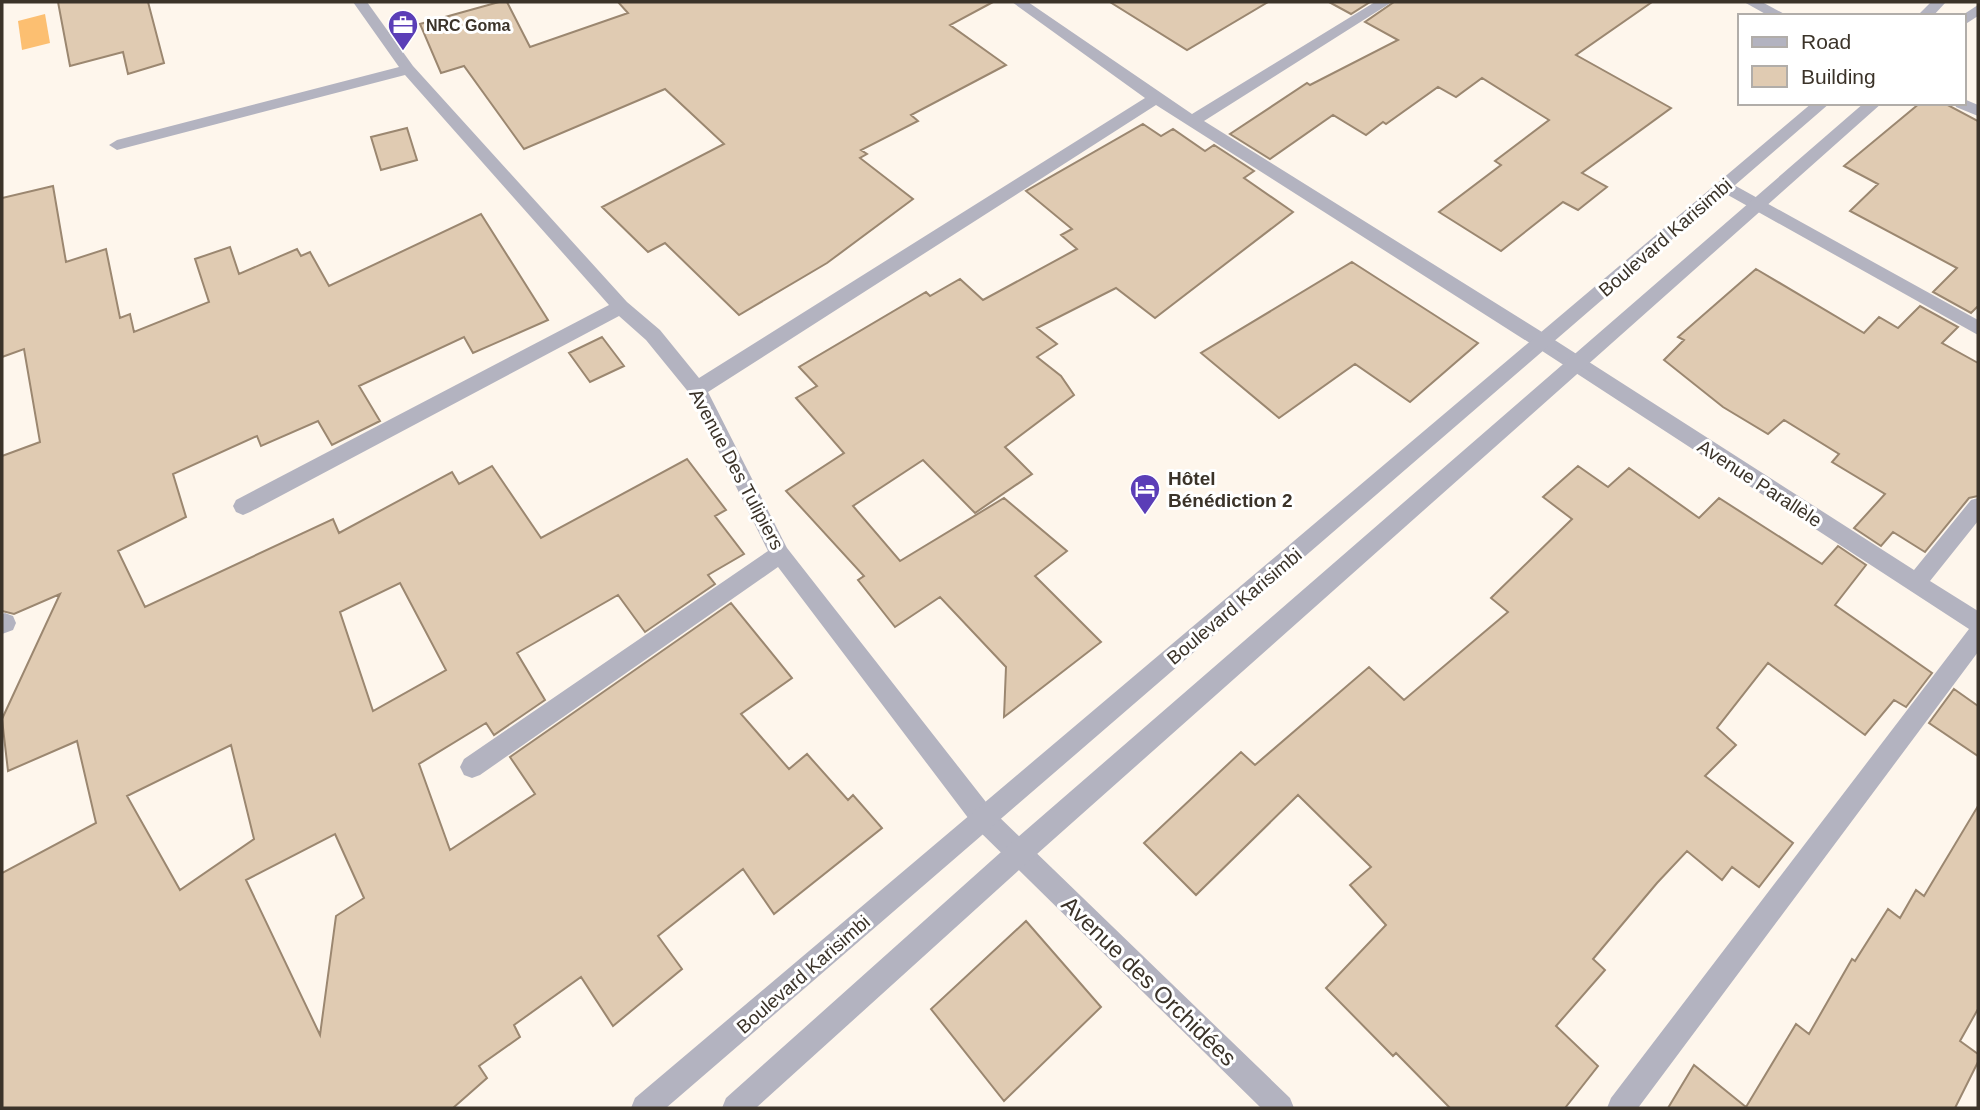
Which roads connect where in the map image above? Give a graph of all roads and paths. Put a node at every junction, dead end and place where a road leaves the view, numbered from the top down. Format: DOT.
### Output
graph roads {
  1 [pos="359,2"];
  2 [pos="1019,2"];
  3 [pos="1385,2"];
  4 [pos="1751,2"];
  5 [pos="1939,2"];
  6 [pos="1777,14"];
  7 [pos="1926,14"];
  8 [pos="408,69"];
  9 [pos="1156,98"];
  10 [pos="1820,105"];
  11 [pos="1872,105"];
  12 [pos="1192,121"];
  13 [pos="117,145"];
  14 [pos="1725,186"];
  15 [pos="1759,204"];
  16 [pos="621,307"];
  17 [pos="1978,328"];
  18 [pos="1543,342"];
  19 [pos="1576,365"];
  20 [pos="697,388"];
  21 [pos="243,506"];
  22 [pos="1978,506"];
  23 [pos="780,554"];
  24 [pos="1916,583"];
  25 [pos="1978,623"];
  26 [pos="1978,635"];
  27 [pos="472,767"];
  28 [pos="984,819"];
  29 [pos="1019,853"];
  30 [pos="645,1108"];
  31 [pos="736,1108"];
  32 [pos="1280,1108"];
  33 [pos="1621,1108"];
  1 -- 8 [label="street, Avenue Des Tulipiers"];
  2 -- 9 [label="street, Avenue Parallèle"];
  3 -- 12 [label="street"];
  4 -- 6 [label="street"];
  5 -- 7 [label="street"];
  8 -- 13 [label="street"];
  8 -- 16 [label="street, Avenue Des Tulipiers"];
  9 -- 12 [label="street, Avenue Parallèle"];
  9 -- 20 [label="street"];
  10 -- 14 [label="street, Boulevard Karisimbi"];
  11 -- 15 [label="street"];
  12 -- 18 [label="street, Avenue Parallèle"];
  14 -- 15 [label="street"];
  14 -- 18 [label="street, Boulevard Karisimbi"];
  15 -- 17 [label="street"];
  15 -- 19 [label="street"];
  16 -- 20 [label="street, Avenue Des Tulipiers"];
  16 -- 21 [label="street"];
  18 -- 19 [label="street, Avenue Parallèle"];
  18 -- 28 [label="street, Boulevard Karisimbi"];
  19 -- 24 [label="street, Avenue Parallèle"];
  19 -- 29 [label="street"];
  20 -- 23 [label="street, Avenue Des Tulipiers"];
  22 -- 24 [label="street"];
  23 -- 27 [label="street"];
  23 -- 28 [label="street, Avenue Des Tulipiers"];
  24 -- 25 [label="street, Avenue Parallèle"];
  26 -- 33 [label="street"];
  28 -- 29 [label="street, Avenue Des Tulipiers"];
  28 -- 30 [label="street, Boulevard Karisimbi"];
  29 -- 31 [label="street"];
  29 -- 32 [label="street, Avenue des Orchidées"];
}
